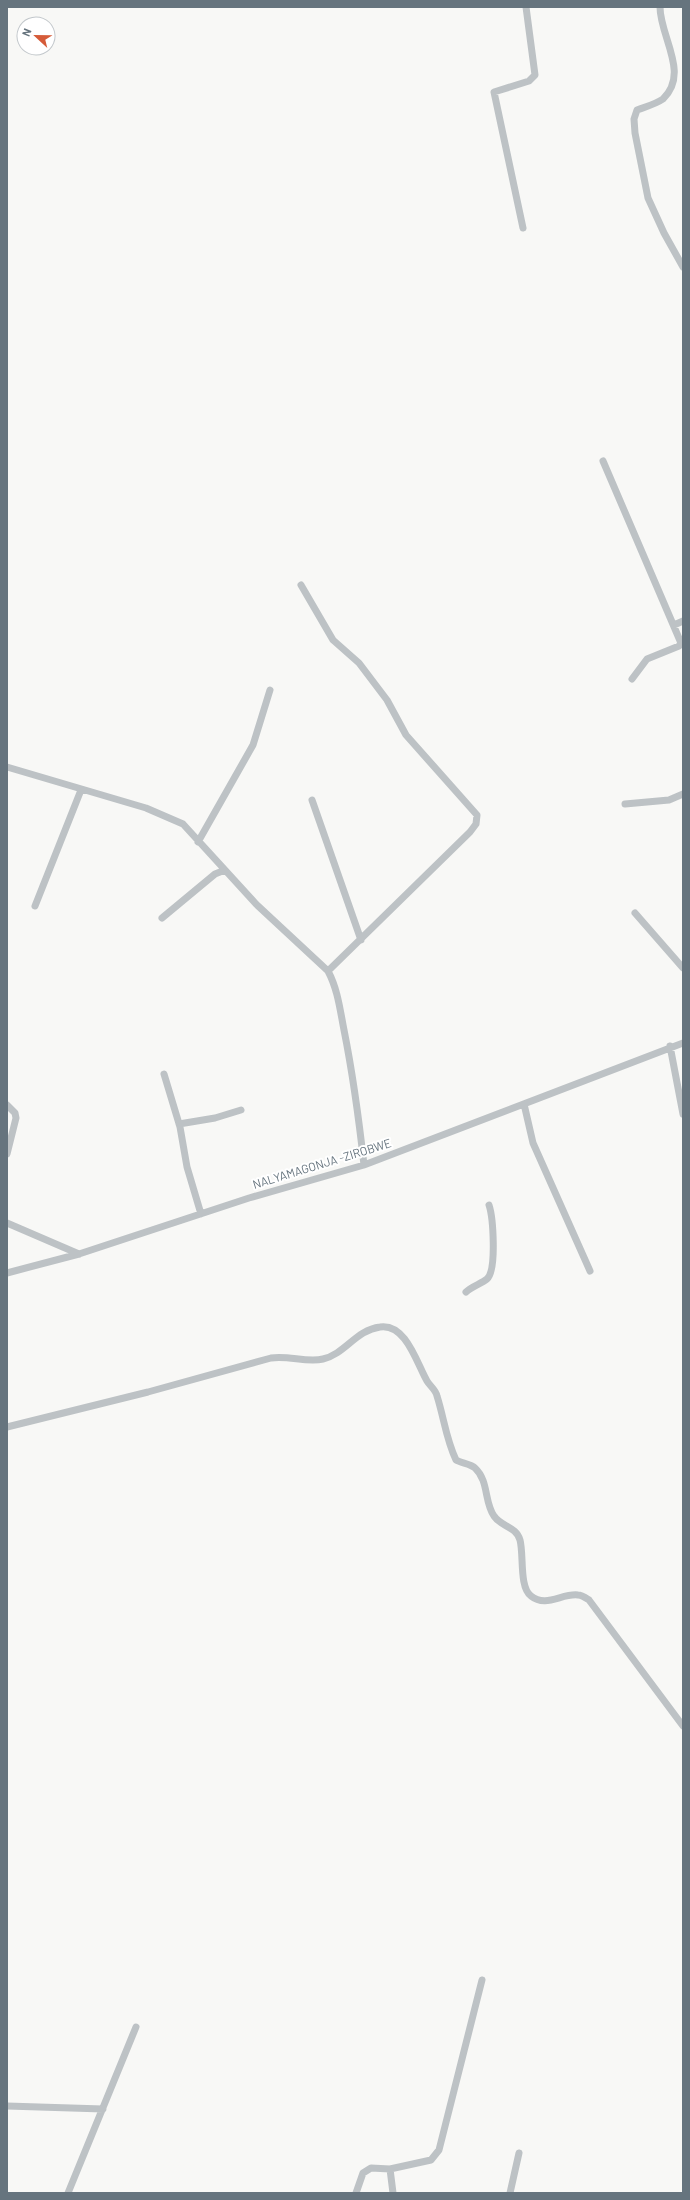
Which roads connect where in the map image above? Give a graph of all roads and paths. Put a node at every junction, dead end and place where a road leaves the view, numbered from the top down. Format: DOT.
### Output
graph roads {
  1 [pos="526,7"];
  2 [pos="660,7"];
  3 [pos="523,228"];
  4 [pos="683,267"];
  5 [pos="603,461"];
  6 [pos="301,585"];
  7 [pos="683,621"];
  8 [pos="674,625"];
  9 [pos="632,679"];
  10 [pos="270,690"];
  11 [pos="7,767"];
  12 [pos="81,790"];
  13 [pos="683,794"];
  14 [pos="312,800"];
  15 [pos="625,804"];
  16 [pos="198,842"];
  17 [pos="225,870"];
  18 [pos="35,906"];
  19 [pos="635,913"];
  20 [pos="162,918"];
  21 [pos="361,940"];
  22 [pos="683,968"];
  23 [pos="328,971"];
  24 [pos="683,1043"];
  25 [pos="670,1046"];
  26 [pos="164,1074"];
  27 [pos="524,1104"];
  28 [pos="7,1105"];
  29 [pos="241,1110"];
  30 [pos="683,1114"];
  31 [pos="179,1124"];
  32 [pos="7,1154"];
  33 [pos="364,1165"];
  34 [pos="489,1205"];
  35 [pos="202,1214"];
  36 [pos="7,1223"];
  37 [pos="79,1254"];
  38 [pos="590,1271"];
  39 [pos="7,1273"];
  40 [pos="466,1292"];
  41 [pos="7,1427"];
  42 [pos="683,1726"];
  43 [pos="482,1980"];
  44 [pos="136,2027"];
  45 [pos="7,2106"];
  46 [pos="103,2110"];
  47 [pos="519,2153"];
  48 [pos="390,2169"];
  49 [pos="68,2193"];
  50 [pos="356,2193"];
  51 [pos="393,2193"];
  52 [pos="510,2193"];
  1 -- 3 [label="street"];
  2 -- 4 [label="street"];
  5 -- 8 [label="street"];
  6 -- 21 [label="street"];
  7 -- 8 [label="street"];
  8 -- 9 [label="street"];
  10 -- 16 [label="street"];
  11 -- 12 [label="street"];
  12 -- 16 [label="street"];
  12 -- 18 [label="street"];
  13 -- 15 [label="street"];
  14 -- 21 [label="street"];
  16 -- 17 [label="street"];
  17 -- 20 [label="street"];
  17 -- 23 [label="street"];
  19 -- 22 [label="street"];
  21 -- 23 [label="street"];
  23 -- 33 [label="street"];
  24 -- 25 [label="street, NALYAMAGONJA -ZIROBWE"];
  25 -- 27 [label="street, NALYAMAGONJA -ZIROBWE"];
  25 -- 30 [label="street"];
  26 -- 31 [label="street"];
  27 -- 33 [label="street, NALYAMAGONJA -ZIROBWE"];
  27 -- 38 [label="street"];
  28 -- 32 [label="street"];
  29 -- 31 [label="street"];
  31 -- 35 [label="street"];
  33 -- 35 [label="street, NALYAMAGONJA -ZIROBWE"];
  34 -- 40 [label="street"];
  35 -- 37 [label="street, NALYAMAGONJA -ZIROBWE"];
  36 -- 37 [label="street"];
  37 -- 39 [label="street, NALYAMAGONJA -ZIROBWE"];
  41 -- 42 [label="street"];
  43 -- 48 [label="street"];
  44 -- 46 [label="street"];
  45 -- 46 [label="street"];
  46 -- 49 [label="street"];
  47 -- 52 [label="street"];
  48 -- 50 [label="street"];
  48 -- 51 [label="street"];
}
